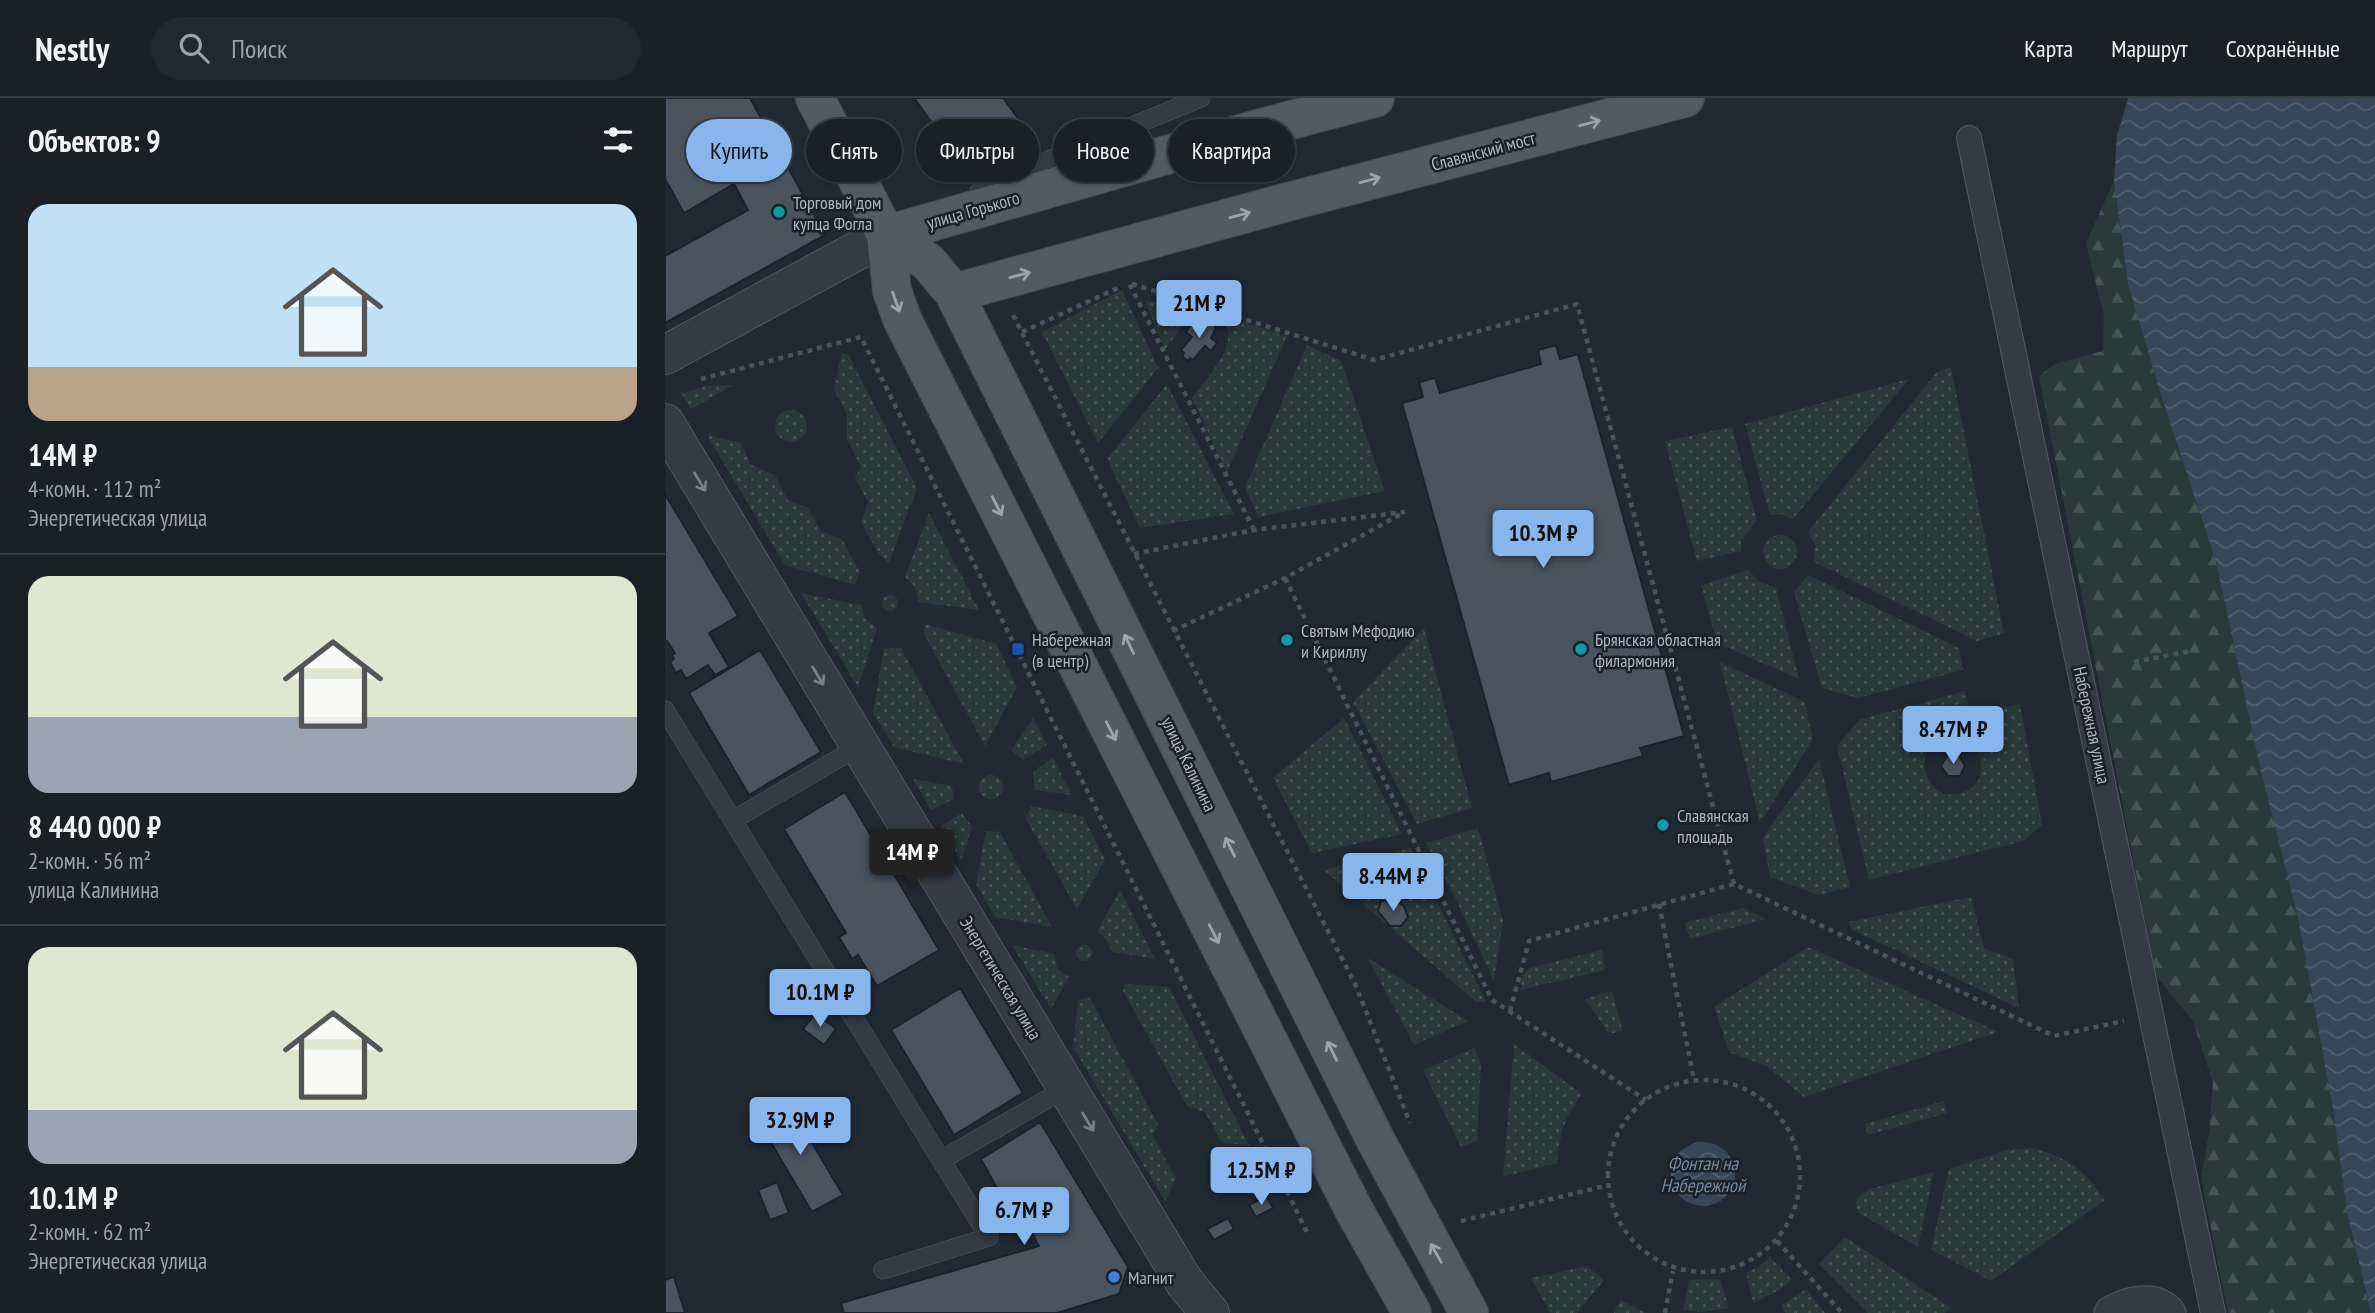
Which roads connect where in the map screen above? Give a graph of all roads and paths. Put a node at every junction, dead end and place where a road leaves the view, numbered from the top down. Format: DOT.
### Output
graph roads {
  1 [pos="815,98"];
  2 [pos="1201,98"];
  3 [pos="1375,98"];
  4 [pos="1685,98"];
  5 [pos="1969,138"];
  6 [pos="886,235"];
  7 [pos="1129,284"];
  8 [pos="954,293"];
  9 [pos="1011,311"];
  10 [pos="1022,332"];
  11 [pos="665,355"];
  12 [pos="695,381"];
  13 [pos="665,423"];
  14 [pos="1254,530"];
  15 [pos="1134,554"];
  16 [pos="1285,578"];
  17 [pos="1173,631"];
  18 [pos="2197,650"];
  19 [pos="2134,662"];
  20 [pos="665,710"];
  21 [pos="860,746"];
  22 [pos="733,820"];
  23 [pos="1734,884"];
  24 [pos="1659,904"];
  25 [pos="1510,1011"];
  26 [pos="2153,1016"];
  27 [pos="1694,1080"];
  28 [pos="1067,1088"];
  29 [pos="1646,1100"];
  30 [pos="1413,1129"];
  31 [pos="941,1160"];
  32 [pos="1609,1185"];
  33 [pos="1455,1211"];
  34 [pos="1460,1221"];
  35 [pos="1467,1233"];
  36 [pos="1308,1234"];
  37 [pos="1777,1241"];
  38 [pos="883,1270"];
  39 [pos="1673,1271"];
  40 [pos="1210,1313"];
  41 [pos="1412,1313"];
  42 [pos="1469,1313"];
  43 [pos="1665,1313"];
  44 [pos="1842,1313"];
  45 [pos="2111,1313"];
  46 [pos="2169,1313"];
  47 [pos="2213,1313"];
  1 -- 6 [label="main road"];
  2 -- 6 [label="lane, улица Горького"];
  3 -- 6 [label="main road, улица Горького"];
  8 -- 4 [label="main road, Славянский мост, one-way"];
  5 -- 26 [label="street, Набережная улица"];
  6 -- 8 [label="main road, улица Калинина"];
  6 -- 11 [label="street, улица Горького"];
  6 -- 41 [label="main road, one-way"];
  7 -- 10 [label="path"];
  7 -- 14 [label="path"];
  7 -- 23 [label="path"];
  42 -- 8 [label="main road, улица Калинина, one-way"];
  9 -- 10 [label="path"];
  10 -- 15 [label="path"];
  12 -- 36 [label="path"];
  13 -- 21 [label="street, Энергетическая улица, one-way"];
  14 -- 15 [label="path"];
  14 -- 16 [label="path"];
  15 -- 17 [label="path"];
  16 -- 17 [label="path"];
  16 -- 25 [label="path"];
  17 -- 30 [label="path"];
  18 -- 19 [label="path"];
  20 -- 22 [label="lane"];
  21 -- 22 [label="lane"];
  21 -- 28 [label="street, Энергетическая улица"];
  22 -- 31 [label="lane"];
  23 -- 24 [label="path"];
  23 -- 26 [label="path"];
  24 -- 25 [label="path"];
  24 -- 27 [label="path"];
  25 -- 29 [label="path"];
  26 -- 47 [label="street, Набережная улица"];
  27 -- 29 [label="path"];
  27 -- 37 [label="path"];
  28 -- 31 [label="lane"];
  28 -- 40 [label="street, Энергетическая улица, one-way"];
  29 -- 32 [label="path"];
  31 -- 38 [label="lane"];
  32 -- 34 [label="path"];
  32 -- 39 [label="path"];
  33 -- 34 [label="path"];
  34 -- 35 [label="path"];
  37 -- 39 [label="path"];
  37 -- 44 [label="path"];
  39 -- 43 [label="path"];
  45 -- 46 [label="street"];
}
